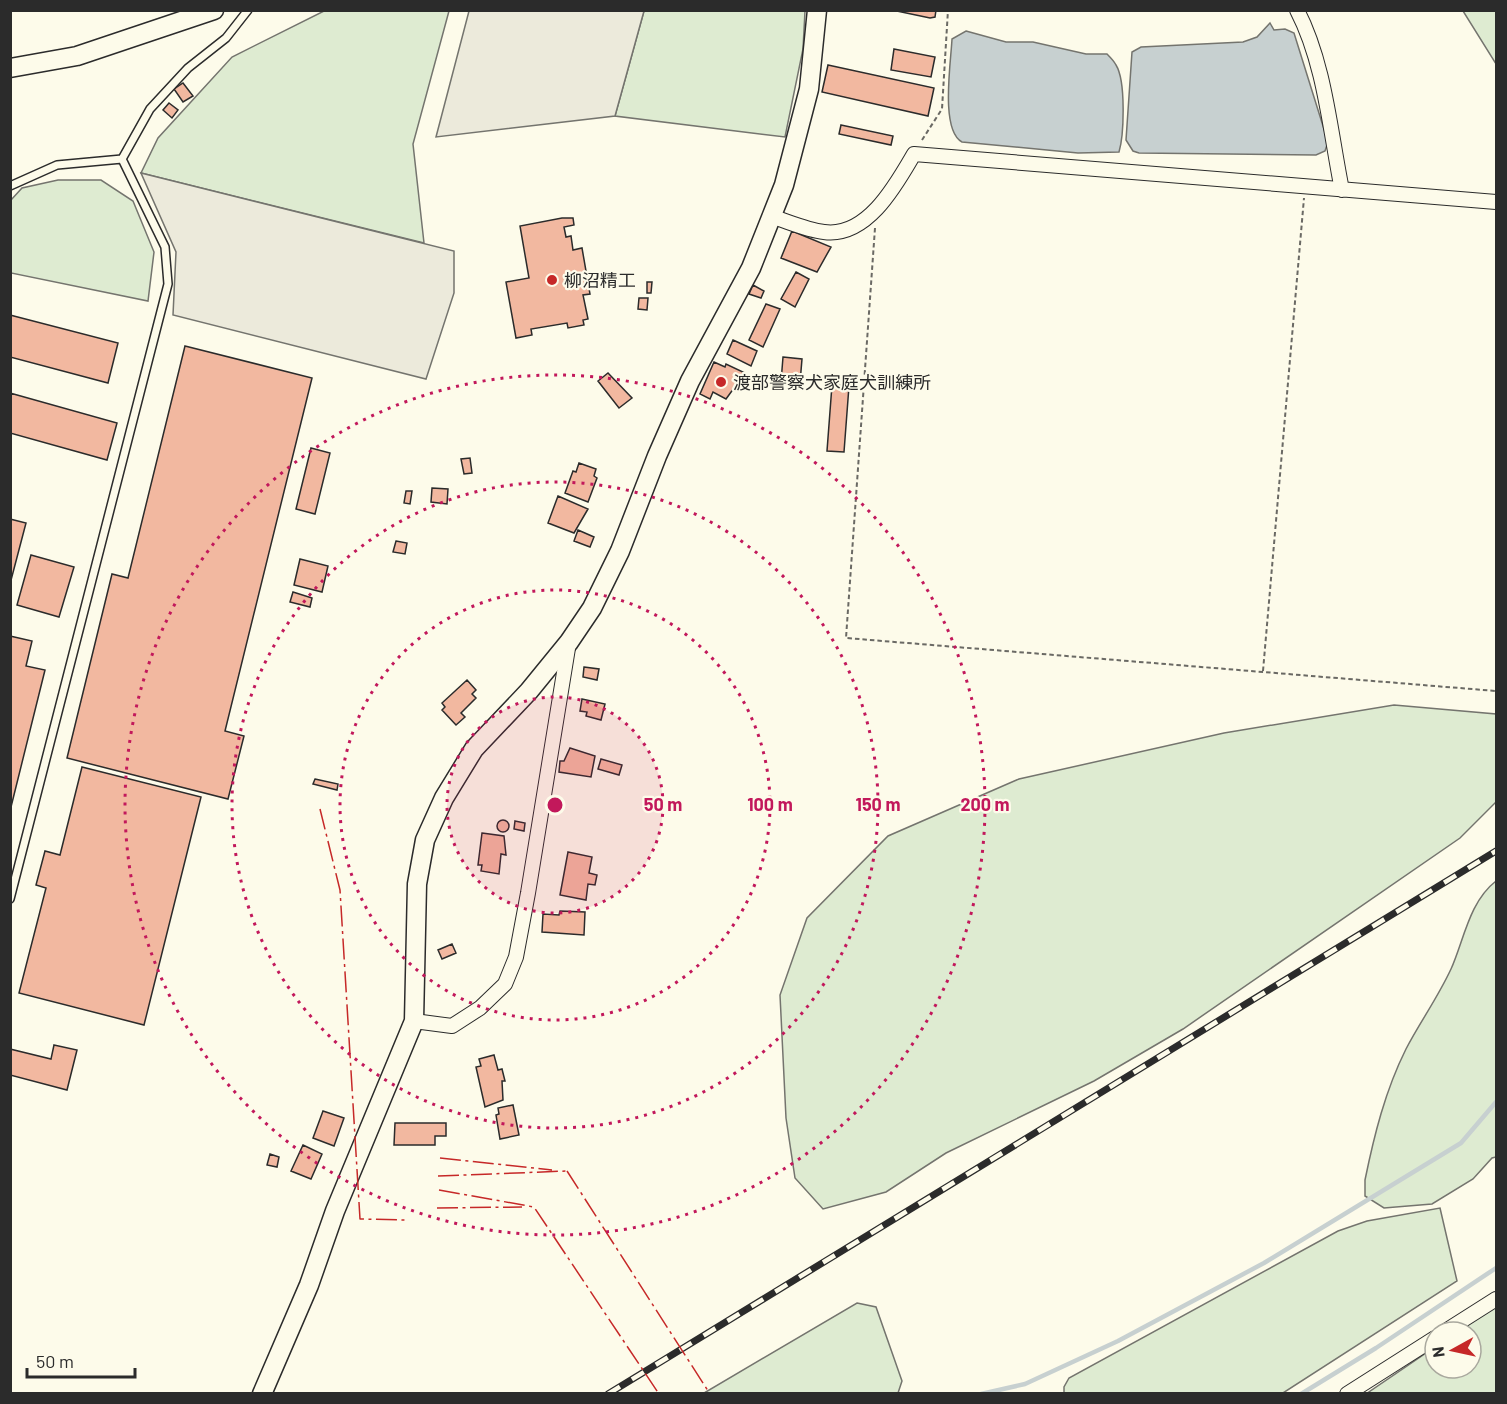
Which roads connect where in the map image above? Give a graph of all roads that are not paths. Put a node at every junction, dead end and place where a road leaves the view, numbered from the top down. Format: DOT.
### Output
graph roads {
  1 [pos="214,10"];
  2 [pos="248,10"];
  3 [pos="817,10"];
  4 [pos="1297,11"];
  5 [pos="189,15"];
  6 [pos="10,69"];
  7 [pos="122,159"];
  8 [pos="10,186"];
  9 [pos="1342,190"];
  10 [pos="1497,202"];
  11 [pos="770,216"];
  12 [pos="569,642"];
  13 [pos="10,899"];
  14 [pos="414,1021"];
  15 [pos="1497,1299"];
  16 [pos="1463,1320"];
  17 [pos="1423,1346"];
  18 [pos="262,1394"];
  19 [pos="1347,1394"];
  1 -- 5 [label="street"];
  2 -- 7 [label="lane"];
  3 -- 11 [label="street"];
  4 -- 9 [label="street"];
  5 -- 6 [label="street"];
  7 -- 8 [label="lane"];
  7 -- 13 [label="lane"];
  9 -- 10 [label="street"];
  9 -- 11 [label="street"];
  11 -- 12 [label="street"];
  12 -- 14 [label="street"];
  12 -- 14 [label="street"];
  14 -- 18 [label="street"];
  15 -- 16 [label="street"];
  17 -- 19 [label="street"];
}
